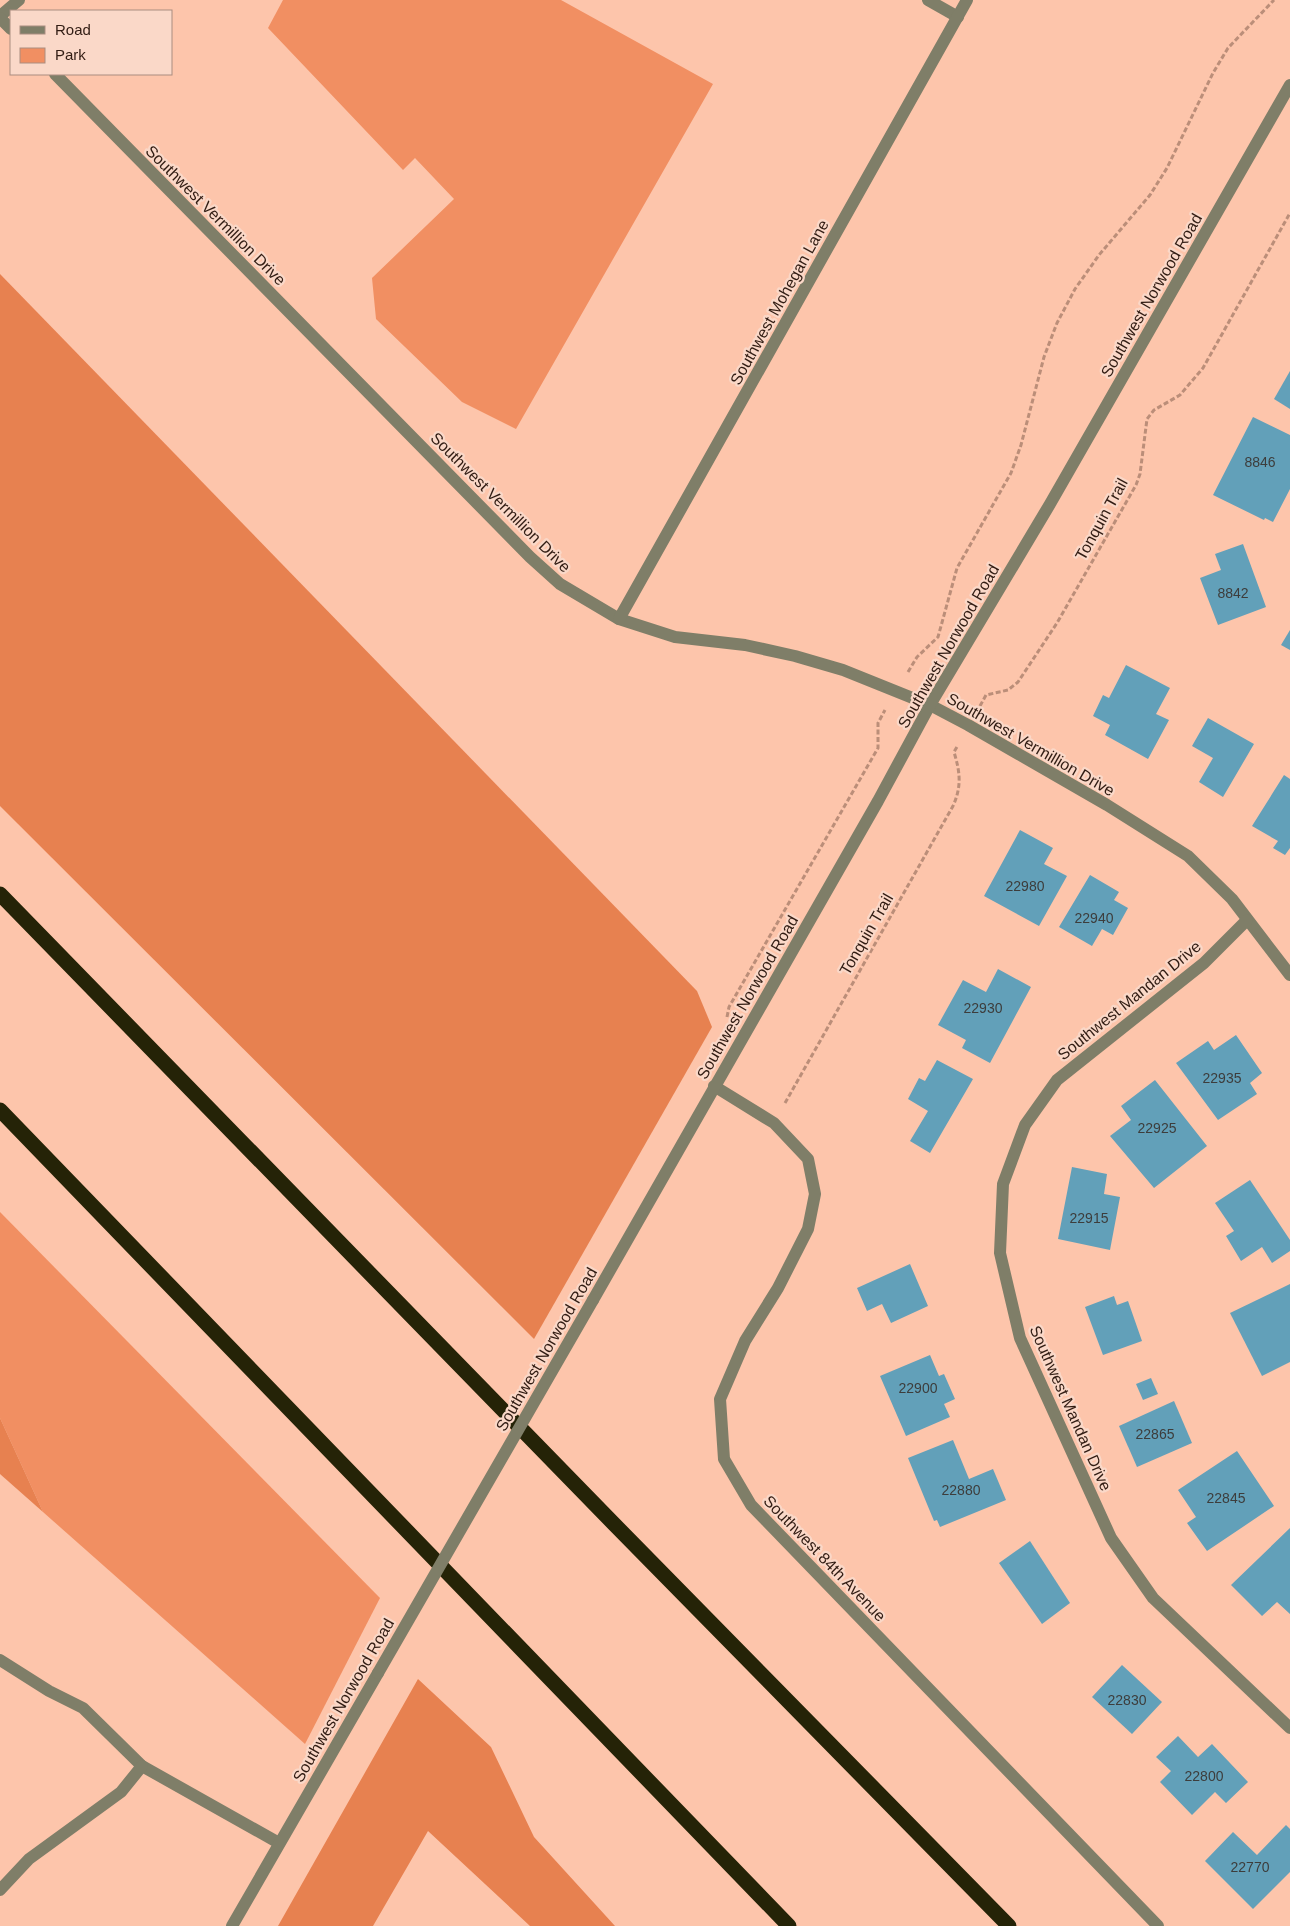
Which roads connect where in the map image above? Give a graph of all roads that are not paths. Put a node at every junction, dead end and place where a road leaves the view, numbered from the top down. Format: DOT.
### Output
graph roads {
  1 [pos="19,0"];
  2 [pos="928,0"];
  3 [pos="967,0"];
  4 [pos="0,17"];
  5 [pos="958,17"];
  6 [pos="10,28"];
  7 [pos="56,75"];
  8 [pos="1290,85"];
  9 [pos="619,619"];
  10 [pos="930,705"];
  11 [pos="0,894"];
  12 [pos="1247,920"];
  13 [pos="1290,974"];
  14 [pos="714,1086"];
  15 [pos="0,1110"];
  16 [pos="0,1660"];
  17 [pos="1290,1728"];
  18 [pos="142,1766"];
  19 [pos="279,1843"];
  20 [pos="0,1890"];
  21 [pos="232,1926"];
  22 [pos="790,1926"];
  23 [pos="1009,1926"];
  24 [pos="1158,1926"];
  1 -- 4 [label="street"];
  2 -- 5 [label="street"];
  3 -- 5 [label="street, Southwest Mohegan Lane"];
  4 -- 6 [label="street"];
  5 -- 9 [label="street, Southwest Mohegan Lane"];
  7 -- 9 [label="street, Southwest Vermillion Drive"];
  8 -- 10 [label="street, Southwest Norwood Road"];
  9 -- 10 [label="street, Southwest Vermillion Drive"];
  10 -- 12 [label="street, Southwest Vermillion Drive"];
  10 -- 14 [label="street, Southwest Norwood Road"];
  11 -- 23 [label="highway"];
  12 -- 13 [label="street, Southwest Vermillion Drive"];
  12 -- 17 [label="street, Southwest Mandan Drive"];
  14 -- 19 [label="street, Southwest Norwood Road, bridge"];
  14 -- 24 [label="street, Southwest 84th Avenue"];
  15 -- 22 [label="highway"];
  16 -- 18 [label="street"];
  18 -- 19 [label="street"];
  18 -- 20 [label="street"];
  19 -- 21 [label="street, Southwest Norwood Road"];
}
